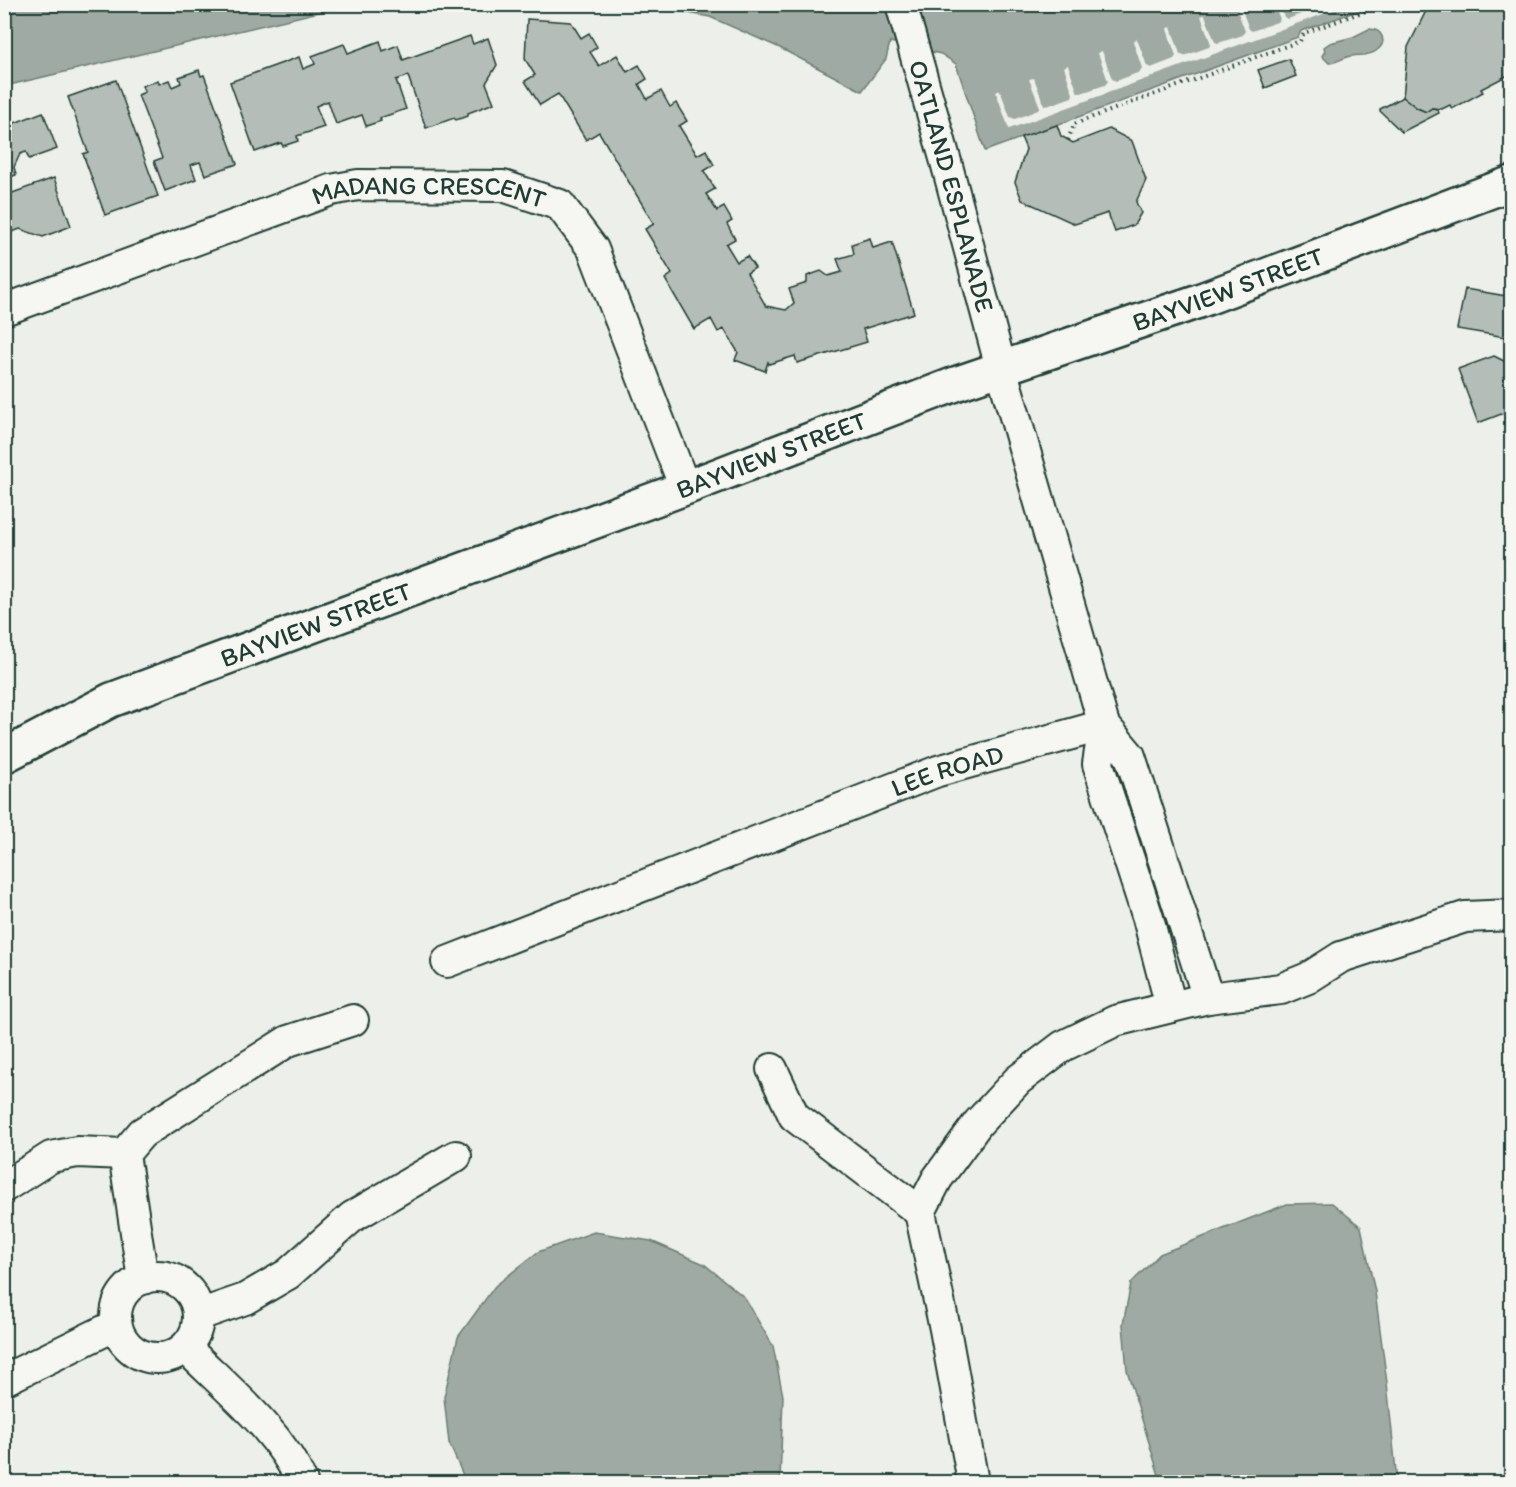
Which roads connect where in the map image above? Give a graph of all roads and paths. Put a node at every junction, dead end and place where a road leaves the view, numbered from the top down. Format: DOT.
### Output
graph roads {
  1 [pos="901,4"];
  2 [pos="1399,4"];
  3 [pos="1068,140"];
  4 [pos="1512,183"];
  5 [pos="4,310"];
  6 [pos="1001,368"];
  7 [pos="685,488"];
  8 [pos="1104,725"];
  9 [pos="37,740"];
  10 [pos="4,756"];
  11 [pos="4,767"];
  12 [pos="1512,915"];
  13 [pos="447,962"];
  14 [pos="1208,998"];
  15 [pos="1171,1007"];
  16 [pos="353,1020"];
  17 [pos="772,1069"];
  18 [pos="124,1154"];
  19 [pos="456,1156"];
  20 [pos="4,1188"];
  21 [pos="920,1212"];
  22 [pos="143,1279"];
  23 [pos="199,1316"];
  24 [pos="116,1325"];
  25 [pos="186,1348"];
  26 [pos="4,1380"];
  27 [pos="302,1482"];
  28 [pos="973,1482"];
  1 -- 6 [label="street, OATLAND ESPLANADE"];
  2 -- 3 [label="path"];
  4 -- 6 [label="main road, BAYVIEW STREET"];
  5 -- 7 [label="street, MADANG CRESCENT"];
  6 -- 7 [label="main road, BAYVIEW STREET"];
  6 -- 8 [label="street"];
  7 -- 9 [label="main road, BAYVIEW STREET"];
  8 -- 13 [label="street, LEE ROAD"];
  8 -- 14 [label="street"];
  8 -- 15 [label="street"];
  9 -- 10 [label="main road, BAYVIEW STREET"];
  9 -- 11 [label="main road, BAYVIEW STREET"];
  12 -- 14 [label="street"];
  14 -- 15 [label="street"];
  15 -- 21 [label="street"];
  16 -- 18 [label="street"];
  17 -- 21 [label="street"];
  18 -- 20 [label="street"];
  18 -- 22 [label="street"];
  19 -- 23 [label="street"];
  21 -- 28 [label="street"];
  22 -- 23 [label="street"];
  22 -- 24 [label="street"];
  23 -- 25 [label="street"];
  24 -- 25 [label="street"];
  24 -- 26 [label="street"];
  25 -- 27 [label="street"];
}
